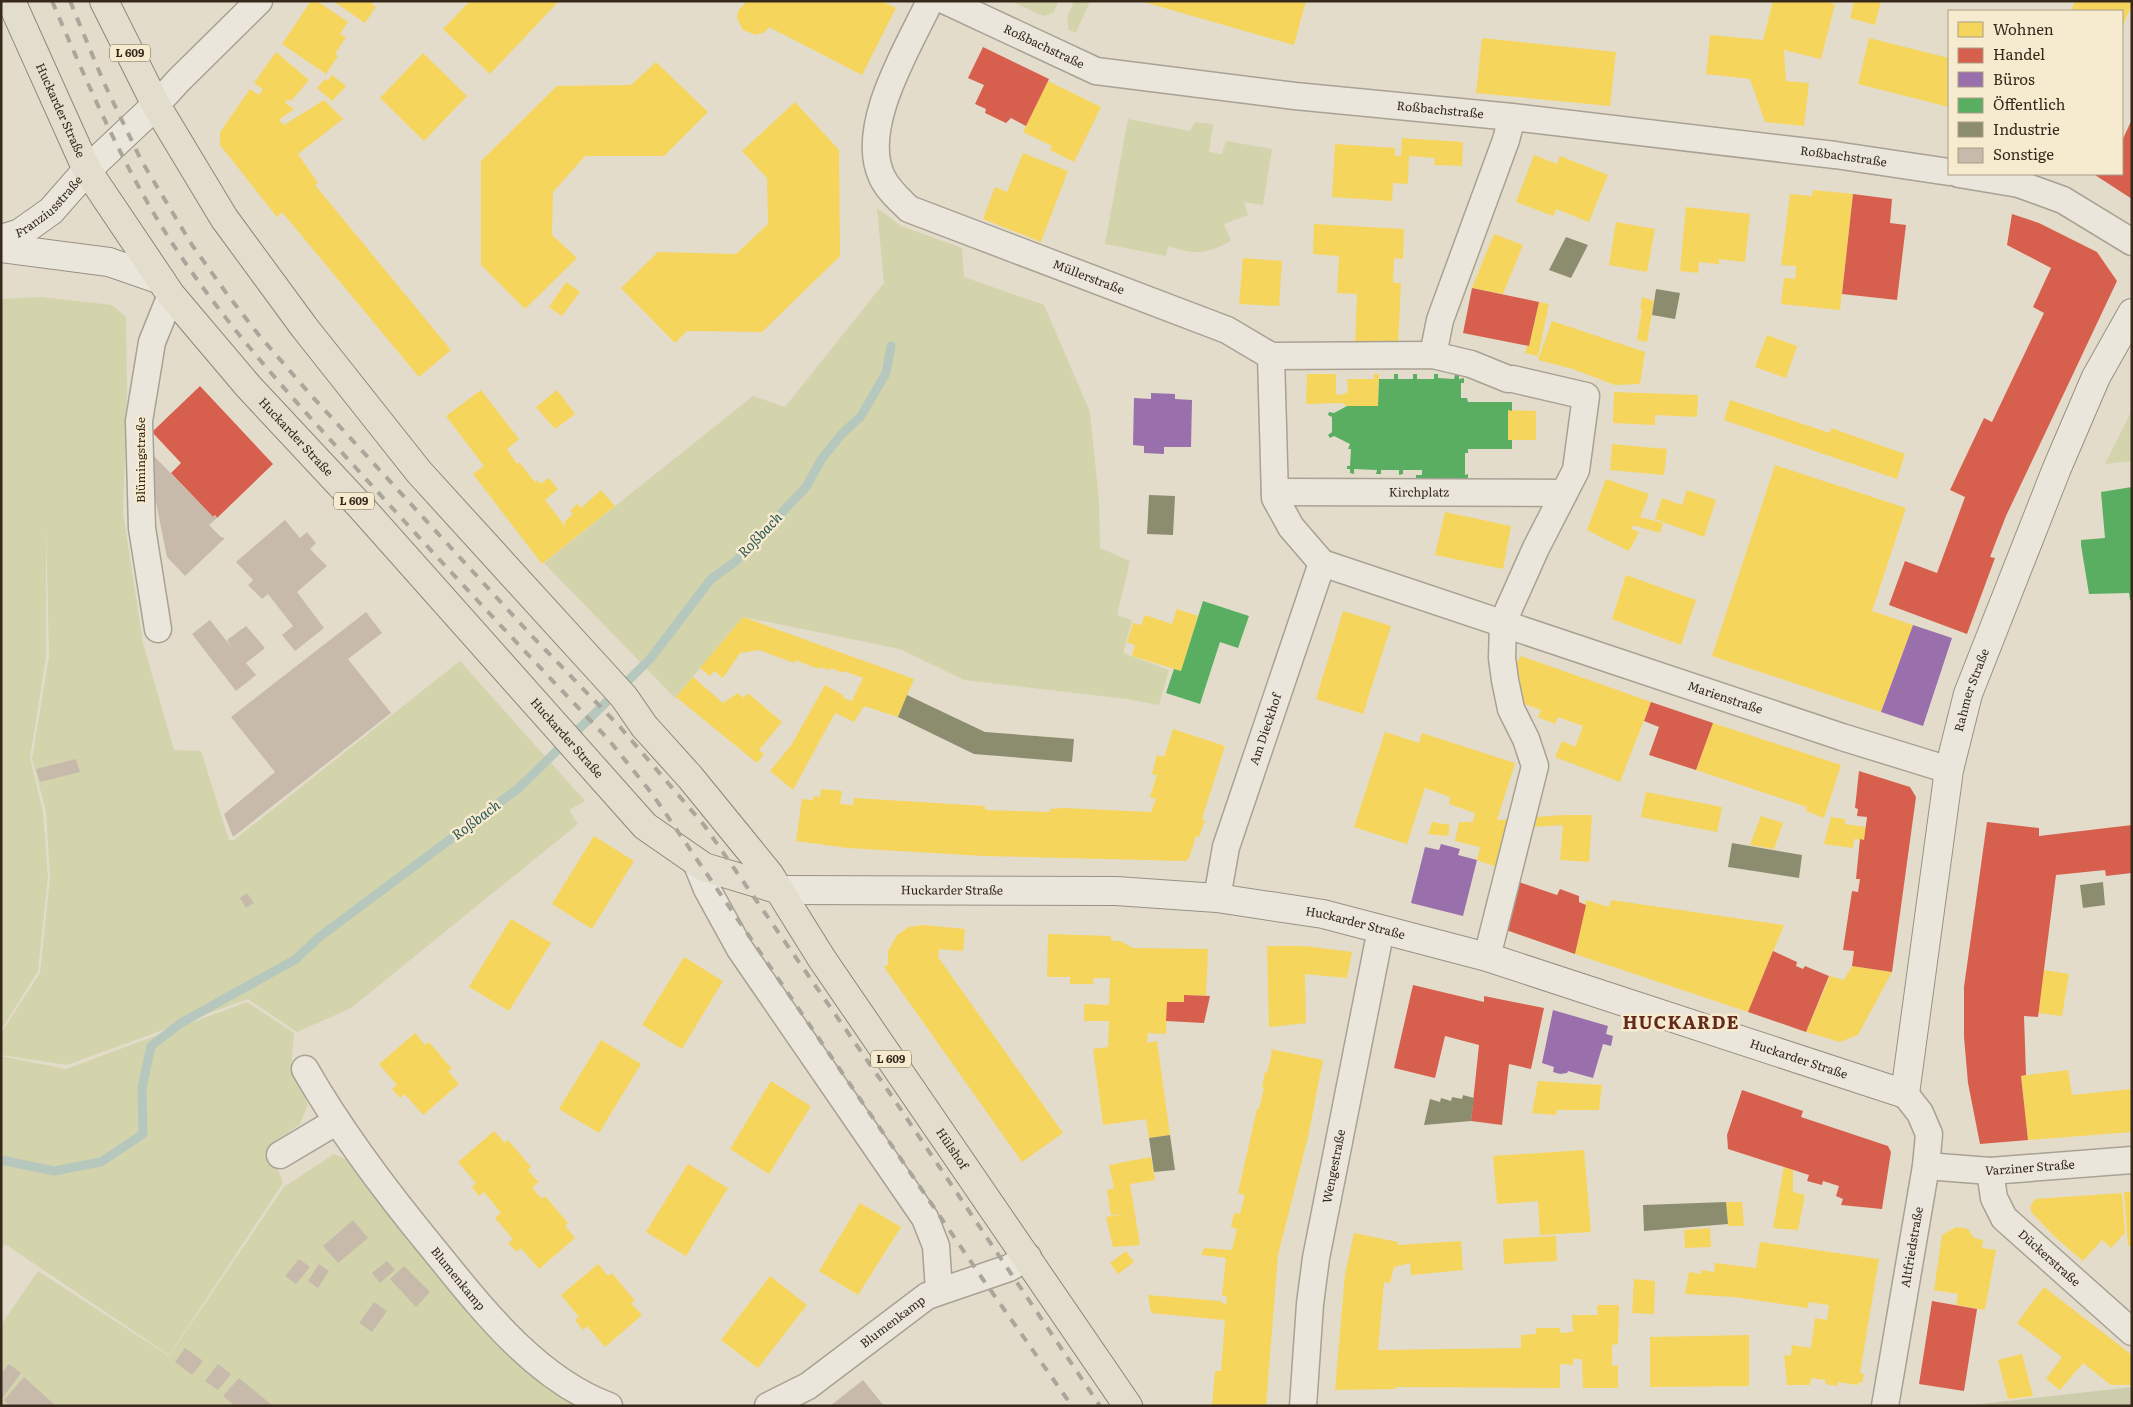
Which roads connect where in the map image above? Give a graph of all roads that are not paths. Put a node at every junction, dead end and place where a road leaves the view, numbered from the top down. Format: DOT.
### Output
graph roads {
  1 [pos="11,1"];
  2 [pos="104,1"];
  3 [pos="259,1"];
  4 [pos="930,1"];
  5 [pos="946,1"];
  6 [pos="156,105"];
  7 [pos="1512,117"];
  8 [pos="88,170"];
  9 [pos="1948,172"];
  10 [pos="1966,175"];
  11 [pos="1,240"];
  12 [pos="2132,242"];
  13 [pos="1,248"];
  14 [pos="166,287"];
  15 [pos="2132,313"];
  16 [pos="1433,355"];
  17 [pos="1271,356"];
  18 [pos="1275,492"];
  19 [pos="1564,493"];
  20 [pos="1322,563"];
  21 [pos="1503,622"];
  22 [pos="158,629"];
  23 [pos="1949,770"];
  24 [pos="696,862"];
  25 [pos="780,890"];
  26 [pos="1217,898"];
  27 [pos="1381,929"];
  28 [pos="1487,957"];
  29 [pos="305,1069"];
  30 [pos="1905,1094"];
  31 [pos="337,1121"];
  32 [pos="280,1155"];
  33 [pos="2132,1160"];
  34 [pos="1926,1166"];
  35 [pos="1990,1171"];
  36 [pos="1028,1258"];
  37 [pos="939,1291"];
  38 [pos="2132,1332"];
  39 [pos="609,1406"];
  40 [pos="768,1406"];
  41 [pos="1128,1406"];
  42 [pos="1303,1406"];
  43 [pos="1885,1406"];
  1 -- 8 [label="main road, Huckarder Straße / L 609"];
  2 -- 6 [label="main road, L 609"];
  3 -- 6 [label="street"];
  4 -- 17 [label="street, Müllerstraße"];
  5 -- 7 [label="street, Roßbachstraße"];
  6 -- 8 [label="main road, Franziusstraße"];
  6 -- 25 [label="main road, L 609"];
  7 -- 9 [label="street, Roßbachstraße"];
  7 -- 16 [label="street"];
  8 -- 11 [label="main road, Franziusstraße"];
  8 -- 14 [label="main road, Huckarder Straße / L 609"];
  10 -- 12 [label="street"];
  13 -- 14 [label="main road, Franziusstraße"];
  14 -- 22 [label="street, Blümingstraße"];
  14 -- 24 [label="main road, Huckarder Straße / L 609"];
  15 -- 23 [label="main road, Rahmer Straße"];
  16 -- 17 [label="street"];
  16 -- 19 [label="street"];
  17 -- 18 [label="street"];
  18 -- 19 [label="street, Kirchplatz"];
  18 -- 20 [label="street"];
  19 -- 21 [label="street"];
  20 -- 21 [label="street, Marienstraße"];
  20 -- 26 [label="street, Am Dieckhof"];
  21 -- 23 [label="street, Marienstraße"];
  21 -- 28 [label="street"];
  23 -- 30 [label="main road, Rahmer Straße"];
  24 -- 25 [label="main road, Huckarder Straße / L 609"];
  24 -- 37 [label="street"];
  25 -- 26 [label="main road, Huckarder Straße"];
  25 -- 36 [label="main road, Hülshof / L 609"];
  26 -- 27 [label="main road, Huckarder Straße"];
  27 -- 28 [label="main road, Huckarder Straße"];
  27 -- 42 [label="street, Wengestraße"];
  28 -- 30 [label="main road, Huckarder Straße"];
  29 -- 31 [label="street, Blumenkamp"];
  30 -- 34 [label="street, Altfriedstraße"];
  31 -- 32 [label="street"];
  31 -- 39 [label="street, Blumenkamp"];
  33 -- 35 [label="street, Varziner Straße"];
  34 -- 35 [label="street, Varziner Straße"];
  34 -- 43 [label="street, Altfriedstraße"];
  35 -- 38 [label="street, Dückerstraße"];
  36 -- 37 [label="street, Blumenkamp"];
  36 -- 41 [label="main road, Hülshof / L 609"];
  37 -- 40 [label="street, Blumenkamp"];
}
